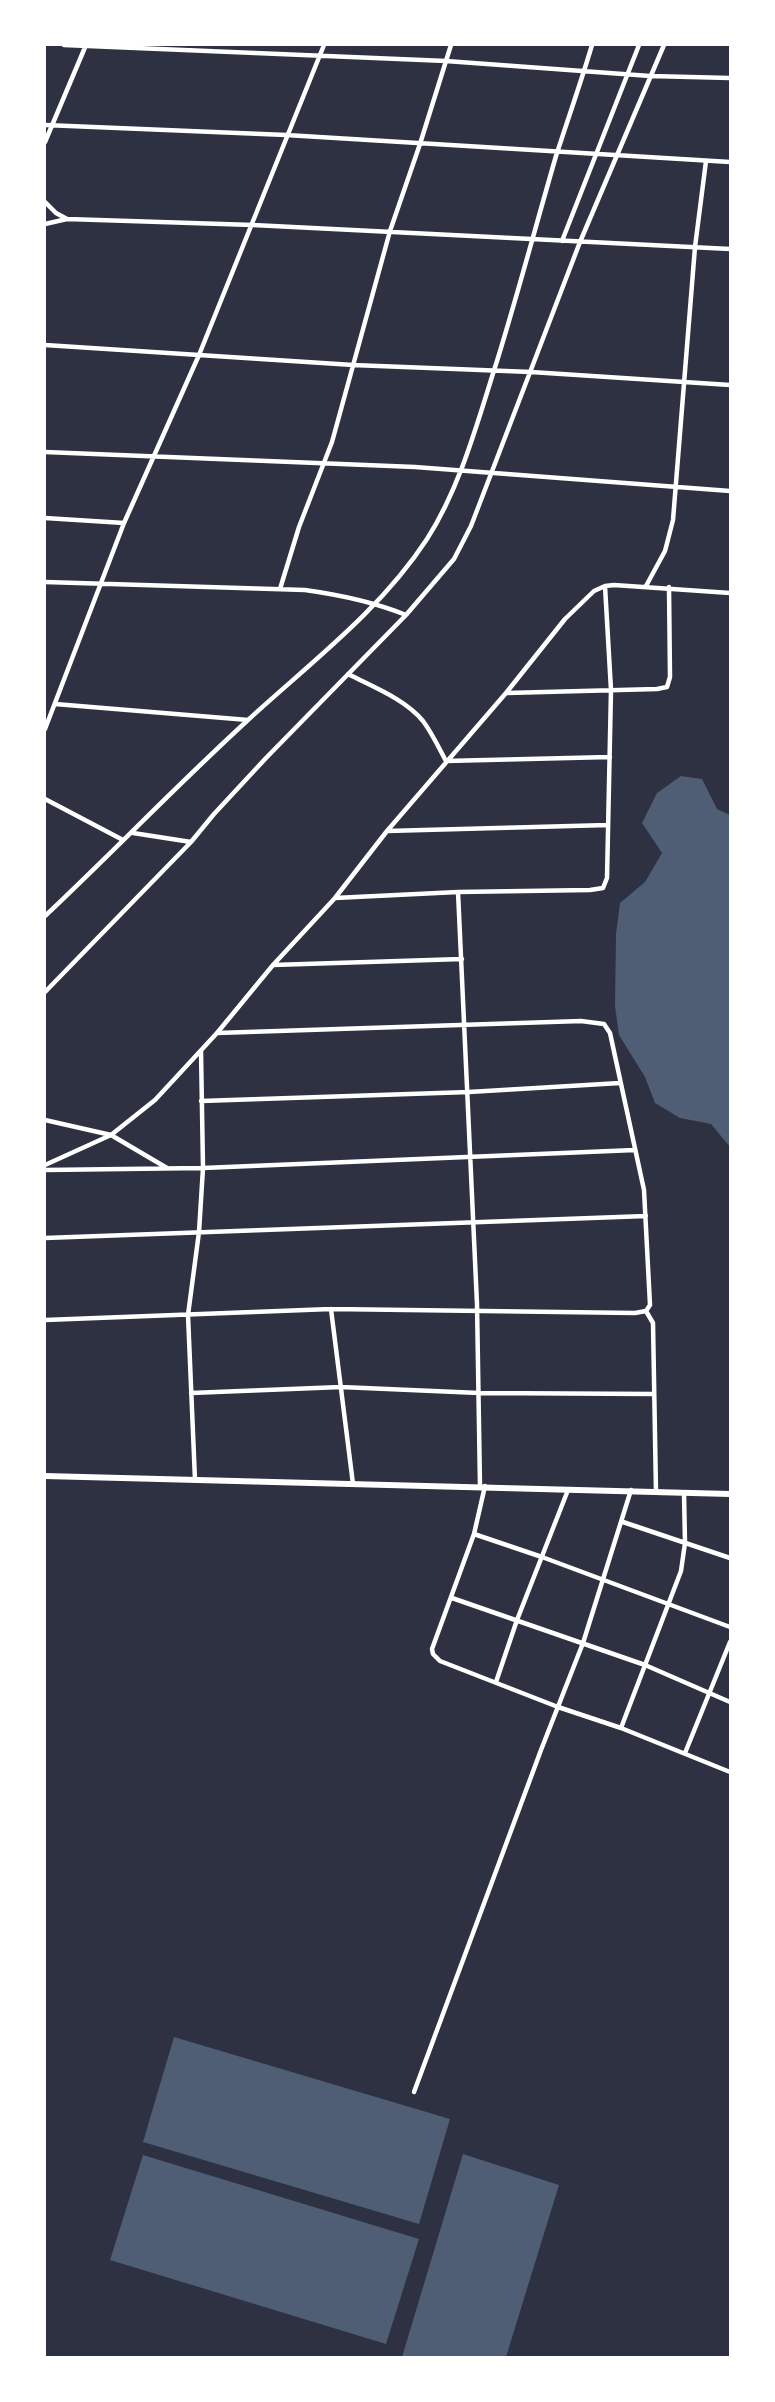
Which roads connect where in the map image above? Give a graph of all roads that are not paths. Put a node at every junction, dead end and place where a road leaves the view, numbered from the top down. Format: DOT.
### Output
graph roads {
  1 [pos="64,45"];
  2 [pos="86,45"];
  3 [pos="324,45"];
  4 [pos="451,45"];
  5 [pos="592,45"];
  6 [pos="639,45"];
  7 [pos="664,45"];
  8 [pos="319,57"];
  9 [pos="446,61"];
  10 [pos="585,70"];
  11 [pos="626,74"];
  12 [pos="650,76"];
  13 [pos="730,78"];
  14 [pos="48,125"];
  15 [pos="286,135"];
  16 [pos="45,142"];
  17 [pos="420,144"];
  18 [pos="557,153"];
  19 [pos="594,154"];
  20 [pos="616,155"];
  21 [pos="706,161"];
  22 [pos="730,162"];
  23 [pos="45,202"];
  24 [pos="67,219"];
  25 [pos="45,224"];
  26 [pos="252,225"];
  27 [pos="390,231"];
  28 [pos="533,239"];
  29 [pos="561,241"];
  30 [pos="580,242"];
  31 [pos="695,247"];
  32 [pos="730,249"];
  33 [pos="45,345"];
  34 [pos="199,355"];
  35 [pos="353,365"];
  36 [pos="494,370"];
  37 [pos="531,372"];
  38 [pos="685,383"];
  39 [pos="730,386"];
  40 [pos="45,452"];
  41 [pos="154,457"];
  42 [pos="324,463"];
  43 [pos="460,470"];
  44 [pos="490,474"];
  45 [pos="675,487"];
  46 [pos="730,491"];
  47 [pos="45,518"];
  48 [pos="124,523"];
  49 [pos="45,582"];
  50 [pos="100,583"];
  51 [pos="605,586"];
  52 [pos="646,586"];
  53 [pos="669,587"];
  54 [pos="280,589"];
  55 [pos="730,593"];
  56 [pos="376,604"];
  57 [pos="406,615"];
  58 [pos="348,674"];
  59 [pos="611,690"];
  60 [pos="506,693"];
  61 [pos="55,704"];
  62 [pos="248,720"];
  63 [pos="45,729"];
  64 [pos="610,757"];
  65 [pos="447,761"];
  66 [pos="45,799"];
  67 [pos="608,825"];
  68 [pos="387,831"];
  69 [pos="133,833"];
  70 [pos="123,840"];
  71 [pos="191,842"];
  72 [pos="458,892"];
  73 [pos="335,898"];
  74 [pos="45,916"];
  75 [pos="462,959"];
  76 [pos="273,965"];
  77 [pos="45,992"];
  78 [pos="466,1025"];
  79 [pos="217,1033"];
  80 [pos="201,1050"];
  81 [pos="620,1083"];
  82 [pos="469,1092"];
  83 [pos="201,1101"];
  84 [pos="45,1120"];
  85 [pos="111,1136"];
  86 [pos="635,1150"];
  87 [pos="471,1156"];
  88 [pos="45,1165"];
  89 [pos="167,1168"];
  90 [pos="202,1168"];
  91 [pos="45,1170"];
  92 [pos="646,1216"];
  93 [pos="474,1222"];
  94 [pos="199,1232"];
  95 [pos="45,1238"];
  96 [pos="331,1309"];
  97 [pos="478,1311"];
  98 [pos="646,1311"];
  99 [pos="188,1315"];
  100 [pos="45,1320"];
  101 [pos="341,1387"];
  102 [pos="191,1393"];
  103 [pos="479,1393"];
  104 [pos="654,1394"];
  105 [pos="45,1476"];
  106 [pos="195,1480"];
  107 [pos="353,1484"];
  108 [pos="482,1486"];
  109 [pos="568,1490"];
  110 [pos="631,1490"];
  111 [pos="656,1492"];
  112 [pos="684,1493"];
  113 [pos="730,1494"];
  114 [pos="623,1522"];
  115 [pos="474,1534"];
  116 [pos="685,1543"];
  117 [pos="542,1557"];
  118 [pos="730,1558"];
  119 [pos="602,1580"];
  120 [pos="452,1598"];
  121 [pos="668,1605"];
  122 [pos="517,1620"];
  123 [pos="730,1627"];
  124 [pos="730,1642"];
  125 [pos="583,1643"];
  126 [pos="645,1665"];
  127 [pos="496,1682"];
  128 [pos="710,1694"];
  129 [pos="730,1702"];
  130 [pos="558,1707"];
  131 [pos="621,1728"];
  132 [pos="685,1754"];
  133 [pos="730,1772"];
  134 [pos="414,2092"];
  1 -- 2 [label="street"];
  2 -- 8 [label="street"];
  2 -- 14 [label="street"];
  3 -- 8 [label="street"];
  4 -- 9 [label="street"];
  5 -- 10 [label="street"];
  6 -- 11 [label="street"];
  7 -- 12 [label="street"];
  8 -- 9 [label="street"];
  8 -- 15 [label="street"];
  9 -- 10 [label="street"];
  9 -- 17 [label="street"];
  10 -- 11 [label="street"];
  10 -- 18 [label="street"];
  11 -- 12 [label="street"];
  11 -- 19 [label="street"];
  12 -- 13 [label="street"];
  12 -- 20 [label="street"];
  14 -- 15 [label="street"];
  14 -- 16 [label="street"];
  15 -- 17 [label="street"];
  15 -- 26 [label="street"];
  17 -- 18 [label="street"];
  17 -- 27 [label="street"];
  18 -- 19 [label="street"];
  18 -- 28 [label="street"];
  19 -- 20 [label="street"];
  19 -- 29 [label="street"];
  20 -- 21 [label="street"];
  20 -- 30 [label="street"];
  21 -- 22 [label="street"];
  21 -- 31 [label="street"];
  23 -- 24 [label="street"];
  24 -- 25 [label="street"];
  24 -- 26 [label="street"];
  26 -- 27 [label="street"];
  26 -- 34 [label="street"];
  27 -- 28 [label="street"];
  27 -- 35 [label="street"];
  28 -- 29 [label="street"];
  28 -- 36 [label="street"];
  29 -- 30 [label="street"];
  30 -- 31 [label="street"];
  30 -- 37 [label="street"];
  31 -- 32 [label="street"];
  31 -- 38 [label="street"];
  33 -- 34 [label="street"];
  34 -- 35 [label="street"];
  34 -- 41 [label="street"];
  35 -- 36 [label="street"];
  35 -- 42 [label="street"];
  36 -- 37 [label="street"];
  36 -- 43 [label="street"];
  37 -- 38 [label="street"];
  37 -- 44 [label="street"];
  38 -- 39 [label="street"];
  38 -- 45 [label="street"];
  40 -- 41 [label="street"];
  41 -- 42 [label="street"];
  41 -- 48 [label="street"];
  42 -- 43 [label="street"];
  42 -- 54 [label="street"];
  43 -- 44 [label="street"];
  43 -- 56 [label="street"];
  44 -- 45 [label="street"];
  44 -- 57 [label="street"];
  45 -- 46 [label="street"];
  45 -- 52 [label="street"];
  47 -- 48 [label="street"];
  48 -- 50 [label="street"];
  49 -- 50 [label="street"];
  50 -- 54 [label="street"];
  50 -- 61 [label="street"];
  51 -- 52 [label="street"];
  51 -- 59 [label="street"];
  51 -- 60 [label="street"];
  52 -- 53 [label="street"];
  53 -- 55 [label="street"];
  53 -- 59 [label="street"];
  54 -- 56 [label="street"];
  56 -- 57 [label="street"];
  56 -- 62 [label="street"];
  57 -- 58 [label="street"];
  58 -- 65 [label="street"];
  58 -- 71 [label="street"];
  59 -- 60 [label="street"];
  59 -- 64 [label="street"];
  60 -- 65 [label="street"];
  61 -- 62 [label="street"];
  61 -- 63 [label="street"];
  62 -- 69 [label="street"];
  64 -- 65 [label="street"];
  64 -- 67 [label="street"];
  65 -- 68 [label="street"];
  66 -- 70 [label="street"];
  67 -- 68 [label="street"];
  67 -- 72 [label="street"];
  68 -- 73 [label="street"];
  69 -- 70 [label="street"];
  69 -- 71 [label="street"];
  70 -- 74 [label="street"];
  71 -- 77 [label="street"];
  72 -- 73 [label="street"];
  72 -- 75 [label="street"];
  73 -- 76 [label="street"];
  75 -- 76 [label="street"];
  75 -- 78 [label="street"];
  76 -- 79 [label="street"];
  78 -- 79 [label="street"];
  78 -- 81 [label="street"];
  78 -- 82 [label="street"];
  79 -- 80 [label="street"];
  80 -- 83 [label="street"];
  80 -- 85 [label="street"];
  81 -- 82 [label="street"];
  81 -- 86 [label="street"];
  82 -- 83 [label="street"];
  82 -- 87 [label="street"];
  83 -- 90 [label="street"];
  84 -- 85 [label="street"];
  85 -- 88 [label="street"];
  85 -- 89 [label="street"];
  86 -- 87 [label="street"];
  86 -- 92 [label="street"];
  87 -- 90 [label="street"];
  87 -- 93 [label="street"];
  89 -- 90 [label="street"];
  89 -- 91 [label="street"];
  90 -- 94 [label="street"];
  92 -- 93 [label="street"];
  92 -- 98 [label="street"];
  93 -- 94 [label="street"];
  93 -- 97 [label="street"];
  94 -- 95 [label="street"];
  94 -- 99 [label="street"];
  96 -- 97 [label="street"];
  96 -- 99 [label="street"];
  96 -- 101 [label="street"];
  97 -- 98 [label="street"];
  97 -- 103 [label="street"];
  98 -- 104 [label="street"];
  99 -- 100 [label="street"];
  99 -- 102 [label="street"];
  101 -- 102 [label="street"];
  101 -- 103 [label="street"];
  101 -- 107 [label="street"];
  102 -- 106 [label="street"];
  103 -- 104 [label="street"];
  103 -- 108 [label="street"];
  104 -- 111 [label="street"];
  105 -- 106 [label="main road"];
  106 -- 107 [label="main road"];
  107 -- 108 [label="main road"];
  108 -- 109 [label="main road"];
  108 -- 115 [label="street"];
  109 -- 110 [label="main road"];
  109 -- 117 [label="street"];
  110 -- 111 [label="main road"];
  110 -- 114 [label="street"];
  111 -- 112 [label="main road"];
  112 -- 113 [label="main road"];
  112 -- 116 [label="street"];
  114 -- 116 [label="street"];
  114 -- 119 [label="street"];
  115 -- 117 [label="street"];
  115 -- 120 [label="street"];
  116 -- 118 [label="street"];
  116 -- 121 [label="street"];
  117 -- 119 [label="street"];
  117 -- 122 [label="street"];
  119 -- 121 [label="street"];
  119 -- 125 [label="street"];
  120 -- 122 [label="street"];
  120 -- 127 [label="street"];
  121 -- 123 [label="street"];
  121 -- 126 [label="street"];
  122 -- 125 [label="street"];
  122 -- 127 [label="street"];
  124 -- 128 [label="street"];
  125 -- 126 [label="street"];
  125 -- 130 [label="street"];
  126 -- 128 [label="street"];
  126 -- 131 [label="street"];
  127 -- 130 [label="street"];
  128 -- 129 [label="street"];
  128 -- 132 [label="street"];
  130 -- 131 [label="street"];
  130 -- 134 [label="street"];
  131 -- 132 [label="street"];
  132 -- 133 [label="street"];
}
